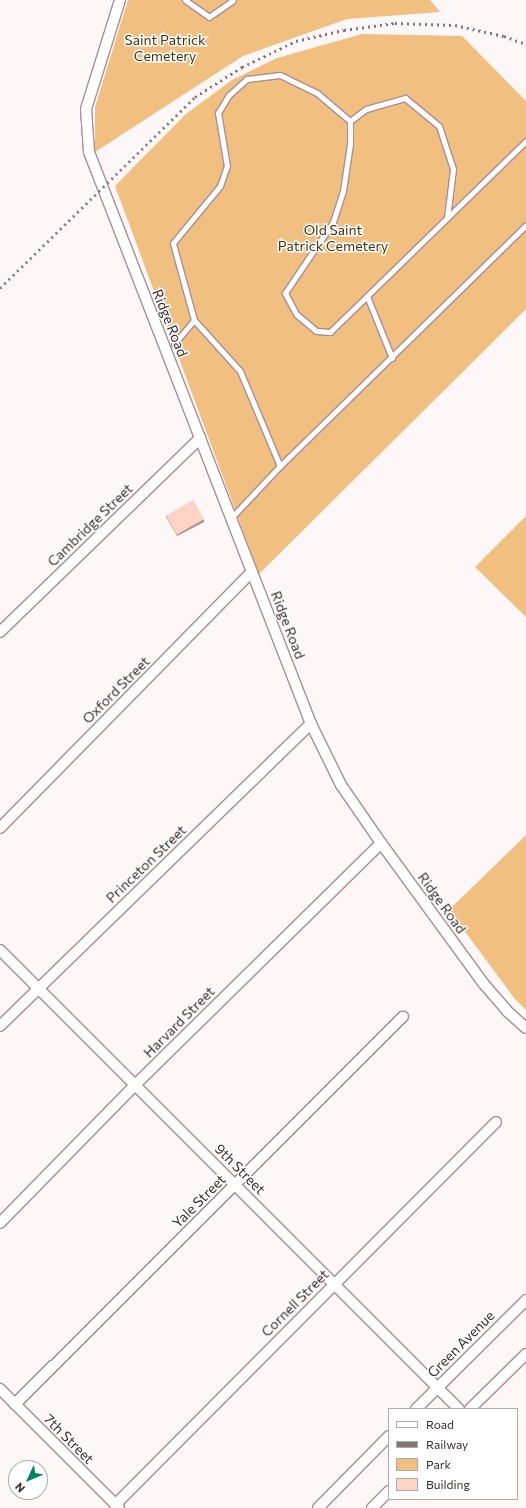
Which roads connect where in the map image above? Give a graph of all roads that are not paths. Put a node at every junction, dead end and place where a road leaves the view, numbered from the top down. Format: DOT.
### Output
graph roads {
  1 [pos="120,0"];
  2 [pos="185,0"];
  3 [pos="233,0"];
  4 [pos="350,121"];
  5 [pos="526,141"];
  6 [pos="447,218"];
  7 [pos="526,225"];
  8 [pos="367,296"];
  9 [pos="194,320"];
  10 [pos="174,344"];
  11 [pos="392,358"];
  12 [pos="200,438"];
  13 [pos="280,466"];
  14 [pos="231,518"];
  15 [pos="252,572"];
  16 [pos="0,632"];
  17 [pos="312,724"];
  18 [pos="0,828"];
  19 [pos="381,843"];
  20 [pos="0,950"];
  21 [pos="38,988"];
  22 [pos="403,1017"];
  23 [pos="0,1026"];
  24 [pos="526,1028"];
  25 [pos="135,1085"];
  26 [pos="496,1122"];
  27 [pos="236,1184"];
  28 [pos="0,1223"];
  29 [pos="334,1284"];
  30 [pos="526,1300"];
  31 [pos="526,1354"];
  32 [pos="437,1387"];
  33 [pos="0,1389"];
  34 [pos="16,1404"];
  35 [pos="417,1408"];
  36 [pos="458,1408"];
  37 [pos="471,1408"];
  38 [pos="388,1437"];
  39 [pos="388,1492"];
  40 [pos="117,1506"];
  41 [pos="318,1508"];
  42 [pos="372,1508"];
  1 -- 12 [label="street, Ridge Road"];
  2 -- 3 [label="lane"];
  4 -- 6 [label="lane"];
  4 -- 8 [label="lane"];
  4 -- 9 [label="lane"];
  5 -- 6 [label="lane"];
  6 -- 8 [label="lane"];
  7 -- 11 [label="lane"];
  8 -- 11 [label="lane"];
  9 -- 10 [label="lane"];
  9 -- 13 [label="lane"];
  11 -- 13 [label="lane"];
  12 -- 14 [label="street, Ridge Road"];
  12 -- 16 [label="street, Cambridge Street"];
  13 -- 14 [label="lane"];
  14 -- 15 [label="street, Ridge Road"];
  15 -- 17 [label="street, Ridge Road"];
  15 -- 18 [label="street, Oxford Street"];
  17 -- 19 [label="street, Ridge Road"];
  17 -- 21 [label="street, Princeton Street"];
  19 -- 24 [label="street, Ridge Road"];
  19 -- 25 [label="street, Harvard Street"];
  20 -- 21 [label="street, 9th Street"];
  21 -- 23 [label="street, Princeton Street"];
  21 -- 25 [label="street, 9th Street"];
  22 -- 27 [label="street, Yale Street"];
  25 -- 27 [label="street, 9th Street"];
  25 -- 28 [label="street, Harvard Street"];
  26 -- 29 [label="street, Cornell Street"];
  27 -- 29 [label="street, 9th Street"];
  27 -- 34 [label="street, Yale Street"];
  29 -- 32 [label="street, 9th Street"];
  29 -- 40 [label="street, Cornell Street"];
  30 -- 32 [label="street, Green Avenue"];
  31 -- 37 [label="street"];
  32 -- 35 [label="street, Green Avenue"];
  32 -- 36 [label="street, 9th Street"];
  33 -- 34 [label="street, 7th Street"];
  34 -- 40 [label="street, 7th Street"];
  38 -- 41 [label="street"];
  39 -- 42 [label="street"];
}
